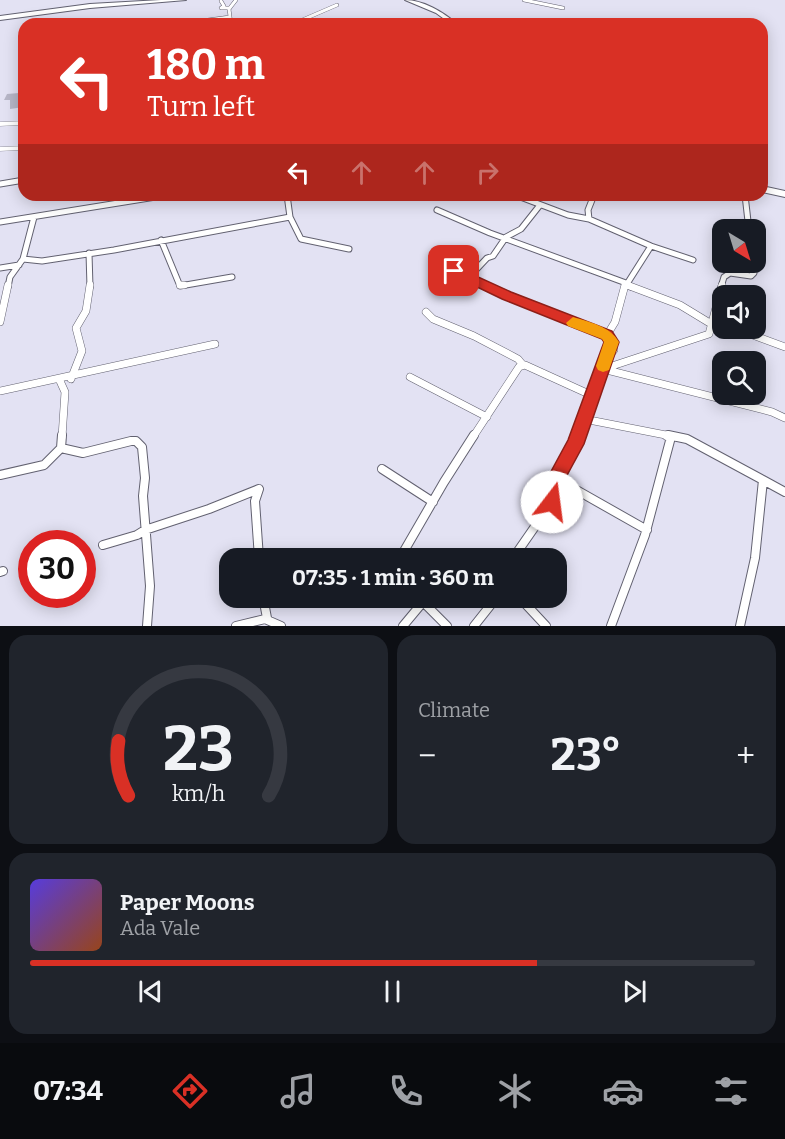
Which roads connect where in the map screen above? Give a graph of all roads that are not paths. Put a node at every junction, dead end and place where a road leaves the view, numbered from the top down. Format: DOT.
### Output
graph roads {
  1 [pos="184,0"];
  2 [pos="236,0"];
  3 [pos="407,0"];
  4 [pos="524,0"];
  5 [pos="147,1"];
  6 [pos="221,2"];
  7 [pos="337,5"];
  8 [pos="230,8"];
  9 [pos="563,8"];
  10 [pos="230,17"];
  11 [pos="0,18"];
  12 [pos="223,18"];
  13 [pos="307,18"];
  14 [pos="446,18"];
  15 [pos="18,123"];
  16 [pos="0,124"];
  17 [pos="18,148"];
  18 [pos="2,149"];
  19 [pos="0,156"];
  20 [pos="18,181"];
  21 [pos="0,184"];
  22 [pos="768,190"];
  23 [pos="785,194"];
  24 [pos="131,201"];
  25 [pos="288,201"];
  26 [pos="530,201"];
  27 [pos="592,201"];
  28 [pos="746,201"];
  29 [pos="540,205"];
  30 [pos="437,210"];
  31 [pos="34,217"];
  32 [pos="290,217"];
  33 [pos="589,219"];
  34 [pos="748,219"];
  35 [pos="0,222"];
  36 [pos="506,237"];
  37 [pos="161,240"];
  38 [pos="651,246"];
  39 [pos="349,249"];
  40 [pos="89,253"];
  41 [pos="436,259"];
  42 [pos="693,260"];
  43 [pos="21,262"];
  44 [pos="0,268"];
  45 [pos="730,273"];
  46 [pos="730,273"];
  47 [pos="754,273"];
  48 [pos="472,274"];
  49 [pos="232,277"];
  50 [pos="626,284"];
  51 [pos="722,285"];
  52 [pos="426,312"];
  53 [pos="0,322"];
  54 [pos="712,322"];
  55 [pos="712,327"];
  56 [pos="609,338"];
  57 [pos="764,339"];
  58 [pos="215,344"];
  59 [pos="785,347"];
  60 [pos="523,364"];
  61 [pos="603,369"];
  62 [pos="410,377"];
  63 [pos="60,381"];
  64 [pos="70,381"];
  65 [pos="0,391"];
  66 [pos="591,395"];
  67 [pos="488,417"];
  68 [pos="785,418"];
  69 [pos="584,419"];
  70 [pos="61,448"];
  71 [pos="382,469"];
  72 [pos="0,475"];
  73 [pos="557,479"];
  74 [pos="763,480"];
  75 [pos="785,492"];
  76 [pos="433,502"];
  77 [pos="145,530"];
  78 [pos="646,530"];
  79 [pos="103,545"];
  80 [pos="258,548"];
  81 [pos="406,548"];
  82 [pos="520,548"];
  83 [pos="265,608"];
  84 [pos="415,608"];
  85 [pos="430,608"];
  86 [pos="488,608"];
  87 [pos="529,608"];
  88 [pos="267,618"];
  89 [pos="147,626"];
  90 [pos="236,626"];
  91 [pos="281,626"];
  92 [pos="403,626"];
  93 [pos="447,626"];
  94 [pos="474,626"];
  95 [pos="546,626"];
  96 [pos="610,626"];
  97 [pos="740,626"];
  1 -- 5 [label="main road"];
  2 -- 8 [label="street"];
  3 -- 14 [label="main road"];
  4 -- 9 [label="street"];
  5 -- 11 [label="main road"];
  6 -- 8 [label="street"];
  7 -- 13 [label="street"];
  8 -- 10 [label="street"];
  10 -- 12 [label="street"];
  15 -- 16 [label="street"];
  17 -- 18 [label="street"];
  18 -- 19 [label="street"];
  20 -- 21 [label="street"];
  22 -- 23 [label="main road"];
  24 -- 31 [label="street"];
  25 -- 32 [label="street"];
  26 -- 29 [label="street"];
  27 -- 33 [label="street"];
  28 -- 34 [label="street"];
  29 -- 33 [label="street"];
  29 -- 36 [label="street"];
  30 -- 36 [label="street"];
  31 -- 35 [label="street"];
  31 -- 43 [label="street"];
  32 -- 37 [label="street"];
  32 -- 39 [label="street"];
  33 -- 38 [label="street"];
  36 -- 48 [label="street"];
  36 -- 50 [label="street"];
  37 -- 40 [label="street"];
  37 -- 49 [label="street"];
  38 -- 42 [label="street"];
  38 -- 50 [label="street"];
  40 -- 43 [label="street"];
  40 -- 64 [label="street"];
  41 -- 56 [label="street"];
  43 -- 44 [label="street"];
  43 -- 53 [label="street"];
  45 -- 47 [label="street"];
  46 -- 51 [label="street"];
  50 -- 54 [label="street"];
  50 -- 56 [label="street"];
  52 -- 60 [label="street"];
  55 -- 61 [label="street"];
  56 -- 61 [label="street"];
  56 -- 66 [label="street"];
  57 -- 59 [label="street"];
  58 -- 63 [label="street"];
  60 -- 66 [label="street"];
  60 -- 67 [label="street"];
  61 -- 68 [label="street"];
  61 -- 69 [label="street"];
  62 -- 67 [label="street"];
  63 -- 65 [label="street"];
  63 -- 70 [label="street"];
  66 -- 73 [label="street"];
  67 -- 76 [label="street"];
  69 -- 74 [label="street"];
  69 -- 78 [label="street"];
  70 -- 72 [label="street"];
  70 -- 77 [label="street"];
  71 -- 76 [label="street"];
  73 -- 78 [label="street"];
  73 -- 82 [label="street"];
  74 -- 75 [label="street"];
  74 -- 97 [label="street"];
  76 -- 81 [label="street"];
  77 -- 79 [label="street"];
  77 -- 80 [label="street"];
  77 -- 89 [label="street"];
  78 -- 96 [label="street"];
  83 -- 88 [label="street"];
  84 -- 92 [label="street"];
  85 -- 93 [label="street"];
  86 -- 94 [label="street"];
  87 -- 95 [label="street"];
  88 -- 90 [label="street"];
  88 -- 91 [label="street"];
}
